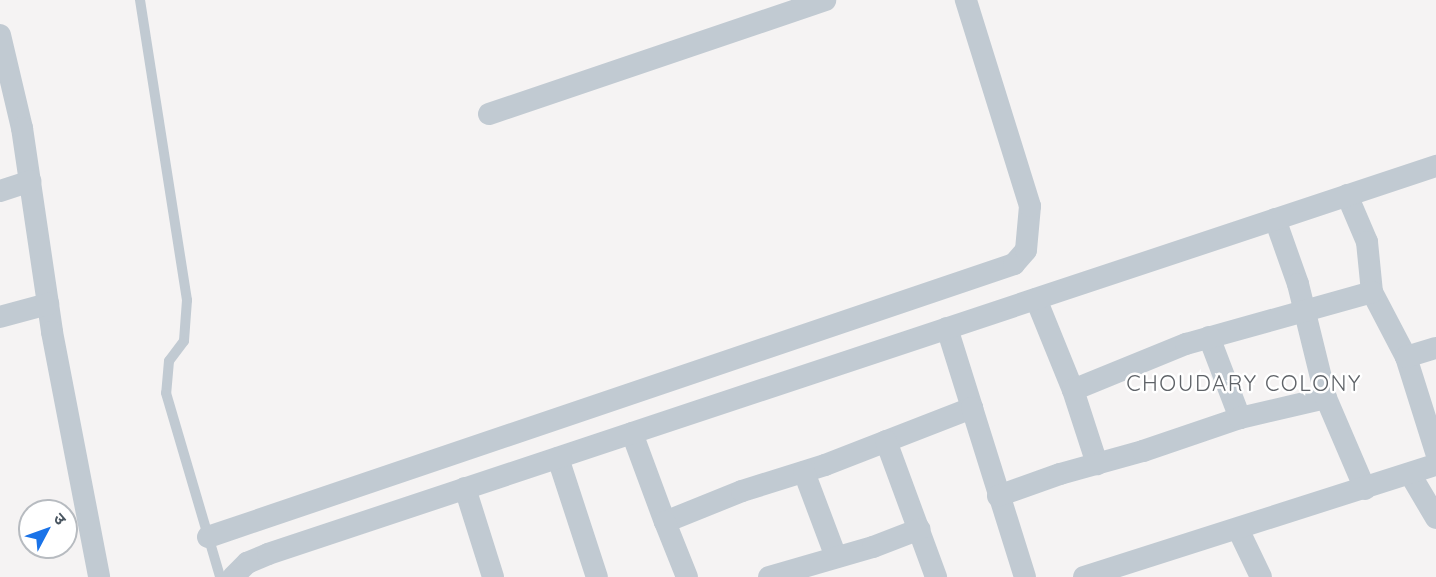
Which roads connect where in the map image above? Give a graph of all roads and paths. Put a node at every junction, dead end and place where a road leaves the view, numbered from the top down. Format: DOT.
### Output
graph roads {
  1 [pos="140,0"];
  2 [pos="825,0"];
  3 [pos="966,0"];
  4 [pos="1,44"];
  5 [pos="489,114"];
  6 [pos="1435,168"];
  7 [pos="30,181"];
  8 [pos="0,191"];
  9 [pos="1347,195"];
  10 [pos="1275,219"];
  11 [pos="1372,292"];
  12 [pos="1036,299"];
  13 [pos="48,304"];
  14 [pos="1305,310"];
  15 [pos="0,317"];
  16 [pos="947,328"];
  17 [pos="1209,337"];
  18 [pos="1436,348"];
  19 [pos="1406,357"];
  20 [pos="1073,390"];
  21 [pos="1326,398"];
  22 [pos="972,408"];
  23 [pos="1240,418"];
  24 [pos="632,433"];
  25 [pos="886,441"];
  26 [pos="1436,452"];
  27 [pos="558,458"];
  28 [pos="1097,464"];
  29 [pos="1436,465"];
  30 [pos="804,472"];
  31 [pos="1410,474"];
  32 [pos="465,489"];
  33 [pos="1365,489"];
  34 [pos="998,496"];
  35 [pos="1436,518"];
  36 [pos="665,522"];
  37 [pos="920,529"];
  38 [pos="1238,529"];
  39 [pos="208,537"];
  40 [pos="836,557"];
  41 [pos="1140,569"];
  42 [pos="99,577"];
  43 [pos="220,577"];
  44 [pos="232,577"];
  45 [pos="493,577"];
  46 [pos="597,577"];
  47 [pos="687,577"];
  48 [pos="769,577"];
  49 [pos="936,577"];
  50 [pos="1025,577"];
  51 [pos="1084,577"];
  52 [pos="1261,577"];
  1 -- 39 [label="lane"];
  2 -- 5 [label="street"];
  3 -- 39 [label="street"];
  4 -- 7 [label="street"];
  6 -- 9 [label="street"];
  7 -- 8 [label="street"];
  7 -- 13 [label="street"];
  9 -- 10 [label="street"];
  9 -- 11 [label="street"];
  10 -- 12 [label="street"];
  10 -- 14 [label="street"];
  11 -- 14 [label="street"];
  11 -- 19 [label="street"];
  12 -- 16 [label="street"];
  12 -- 20 [label="street"];
  13 -- 15 [label="street"];
  13 -- 42 [label="street"];
  14 -- 17 [label="street"];
  14 -- 21 [label="street"];
  16 -- 22 [label="street"];
  16 -- 24 [label="street"];
  17 -- 20 [label="street"];
  17 -- 23 [label="street"];
  18 -- 19 [label="street"];
  19 -- 26 [label="street"];
  20 -- 28 [label="street"];
  21 -- 23 [label="street"];
  21 -- 33 [label="street"];
  22 -- 25 [label="street"];
  22 -- 34 [label="street"];
  23 -- 28 [label="street"];
  24 -- 27 [label="street"];
  24 -- 36 [label="street"];
  25 -- 30 [label="street"];
  25 -- 37 [label="street"];
  27 -- 32 [label="street"];
  27 -- 46 [label="street"];
  28 -- 34 [label="street"];
  29 -- 31 [label="street"];
  30 -- 36 [label="street"];
  30 -- 40 [label="street"];
  31 -- 33 [label="street"];
  31 -- 35 [label="street"];
  32 -- 44 [label="street"];
  32 -- 45 [label="street"];
  33 -- 38 [label="street"];
  34 -- 50 [label="street"];
  36 -- 47 [label="street"];
  37 -- 40 [label="street"];
  37 -- 49 [label="street"];
  38 -- 41 [label="street"];
  38 -- 52 [label="street"];
  39 -- 43 [label="lane"];
  40 -- 48 [label="street"];
  41 -- 51 [label="street"];
}
